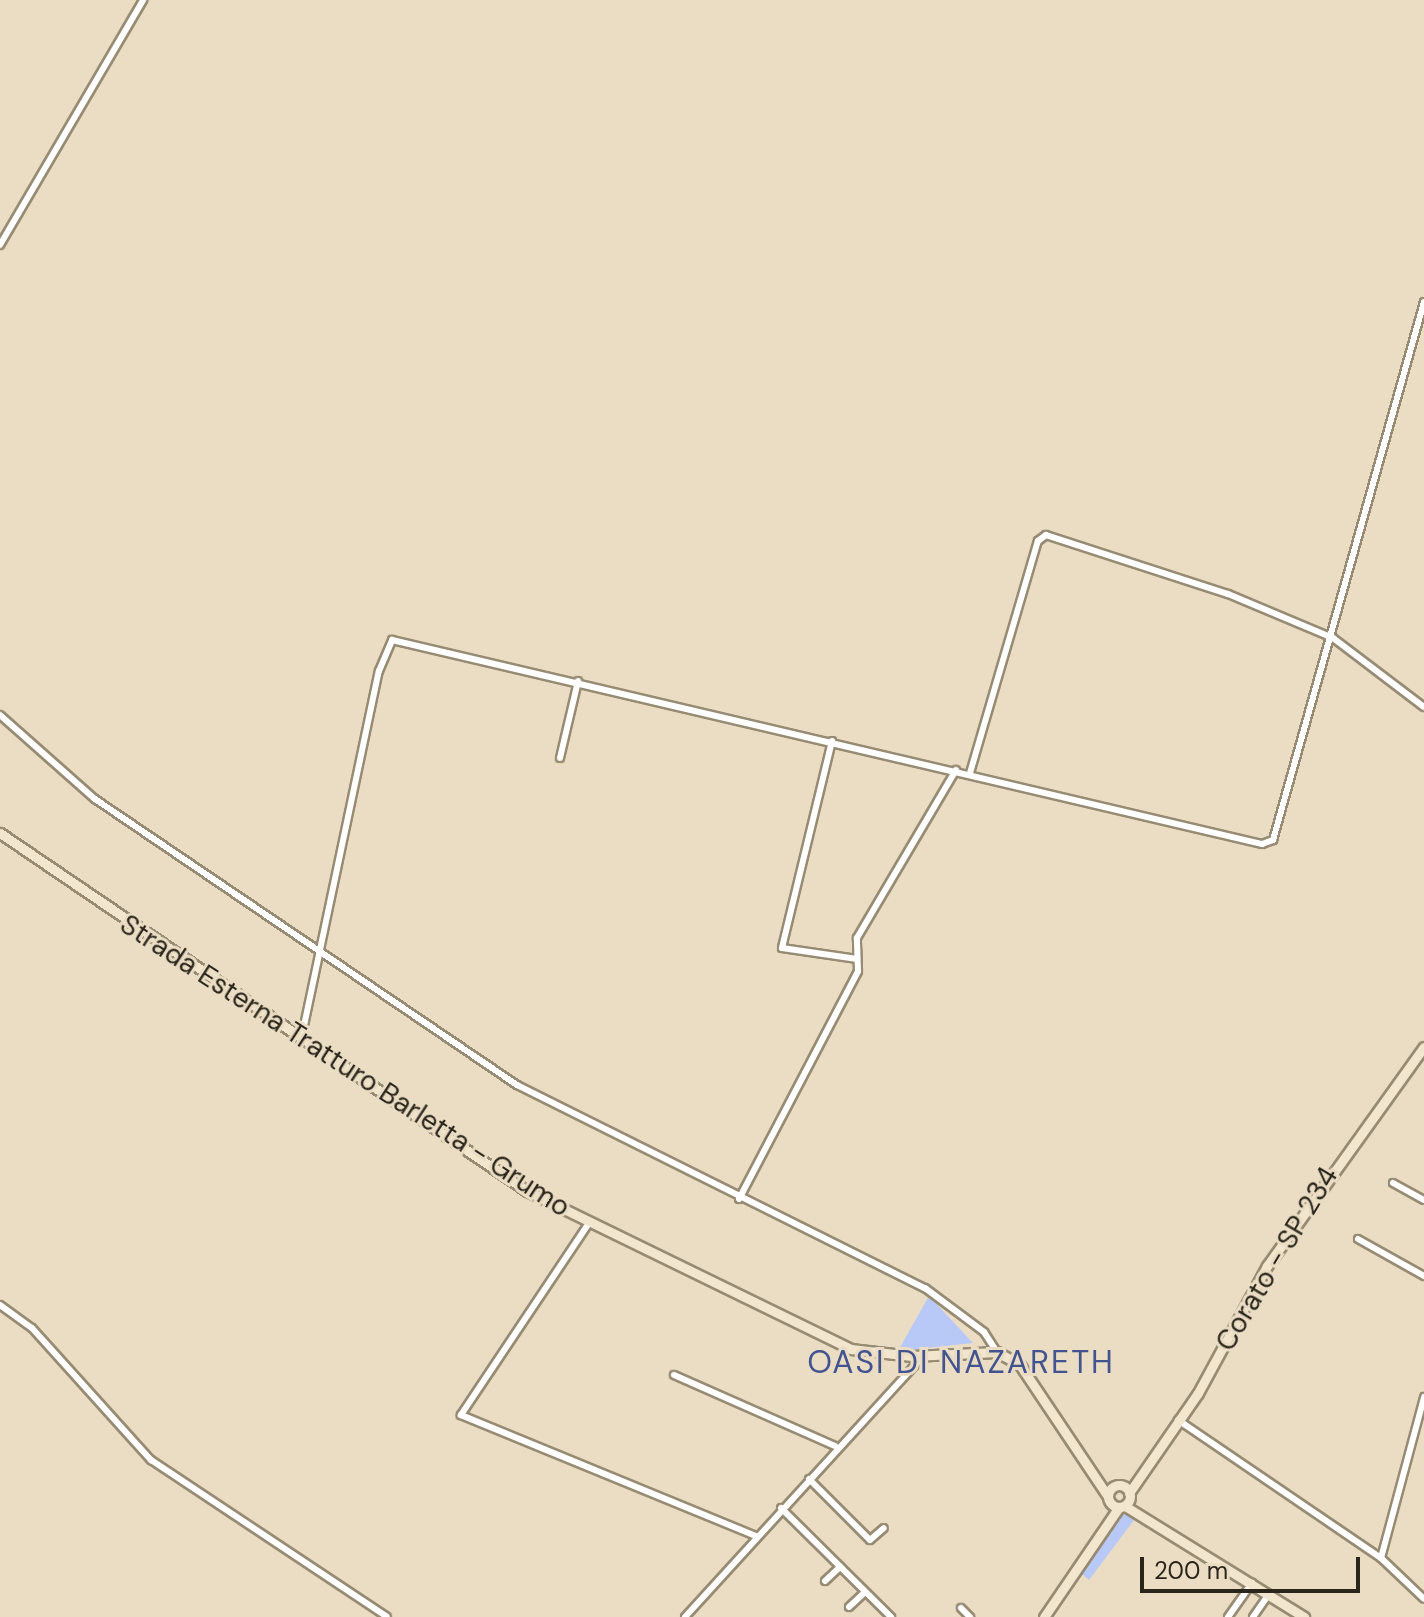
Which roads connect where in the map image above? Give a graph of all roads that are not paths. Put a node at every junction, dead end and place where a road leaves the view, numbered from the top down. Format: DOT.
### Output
graph roads {
  1 [pos="143,0"];
  2 [pos="0,245"];
  3 [pos="1424,302"];
  4 [pos="1333,638"];
  5 [pos="578,681"];
  6 [pos="1424,707"];
  7 [pos="0,715"];
  8 [pos="832,741"];
  9 [pos="560,758"];
  10 [pos="956,770"];
  11 [pos="970,773"];
  12 [pos="0,833"];
  13 [pos="316,946"];
  14 [pos="857,959"];
  15 [pos="301,1040"];
  16 [pos="1424,1047"];
  17 [pos="1393,1183"];
  18 [pos="739,1199"];
  19 [pos="1424,1200"];
  20 [pos="589,1223"];
  21 [pos="1358,1239"];
  22 [pos="1424,1276"];
  23 [pos="0,1305"];
  24 [pos="997,1352"];
  25 [pos="923,1355"];
  26 [pos="674,1375"];
  27 [pos="1424,1397"];
  28 [pos="1178,1420"];
  29 [pos="835,1446"];
  30 [pos="809,1479"];
  31 [pos="1121,1498"];
  32 [pos="781,1508"];
  33 [pos="884,1528"];
  34 [pos="756,1536"];
  35 [pos="1381,1558"];
  36 [pos="840,1567"];
  37 [pos="825,1581"];
  38 [pos="1252,1583"];
  39 [pos="865,1592"];
  40 [pos="1269,1594"];
  41 [pos="1424,1599"];
  42 [pos="849,1607"];
  43 [pos="961,1608"];
  44 [pos="887,1616"];
  45 [pos="387,1617"];
  46 [pos="685,1617"];
  47 [pos="970,1617"];
  48 [pos="1044,1617"];
  49 [pos="1228,1617"];
  50 [pos="1253,1617"];
  51 [pos="1304,1617"];
  1 -- 2 [label="street"];
  3 -- 4 [label="street"];
  4 -- 6 [label="street"];
  4 -- 11 [label="street"];
  4 -- 11 [label="street"];
  5 -- 8 [label="street"];
  5 -- 9 [label="street"];
  5 -- 13 [label="street"];
  7 -- 13 [label="street"];
  8 -- 10 [label="street"];
  8 -- 14 [label="street"];
  10 -- 11 [label="street"];
  10 -- 14 [label="street"];
  12 -- 15 [label="street, Strada Esterna Tratturo Barletta - Grumo"];
  13 -- 15 [label="street"];
  13 -- 18 [label="street"];
  14 -- 18 [label="street"];
  15 -- 20 [label="street, Strada Esterna Tratturo Barletta - Grumo"];
  16 -- 28 [label="street, Corato - SP 234"];
  17 -- 19 [label="street"];
  18 -- 24 [label="street"];
  20 -- 25 [label="street, Strada Esterna Tratturo Barletta - Grumo"];
  20 -- 34 [label="street"];
  21 -- 22 [label="street"];
  23 -- 45 [label="street"];
  24 -- 25 [label="street, Strada Esterna Tratturo Barletta - Grumo"];
  24 -- 31 [label="street"];
  25 -- 29 [label="street"];
  26 -- 29 [label="street"];
  27 -- 35 [label="street"];
  28 -- 31 [label="street, Corato - SP 234"];
  28 -- 35 [label="street"];
  29 -- 30 [label="street"];
  30 -- 32 [label="street"];
  30 -- 33 [label="street"];
  31 -- 38 [label="street"];
  31 -- 48 [label="street, Corato - SP 234"];
  32 -- 34 [label="street"];
  32 -- 36 [label="street"];
  34 -- 46 [label="street"];
  35 -- 41 [label="street"];
  36 -- 37 [label="street"];
  36 -- 39 [label="street"];
  38 -- 40 [label="street"];
  38 -- 49 [label="street"];
  39 -- 42 [label="street"];
  39 -- 44 [label="street"];
  40 -- 50 [label="street"];
  40 -- 51 [label="street"];
  43 -- 47 [label="street"];
}
